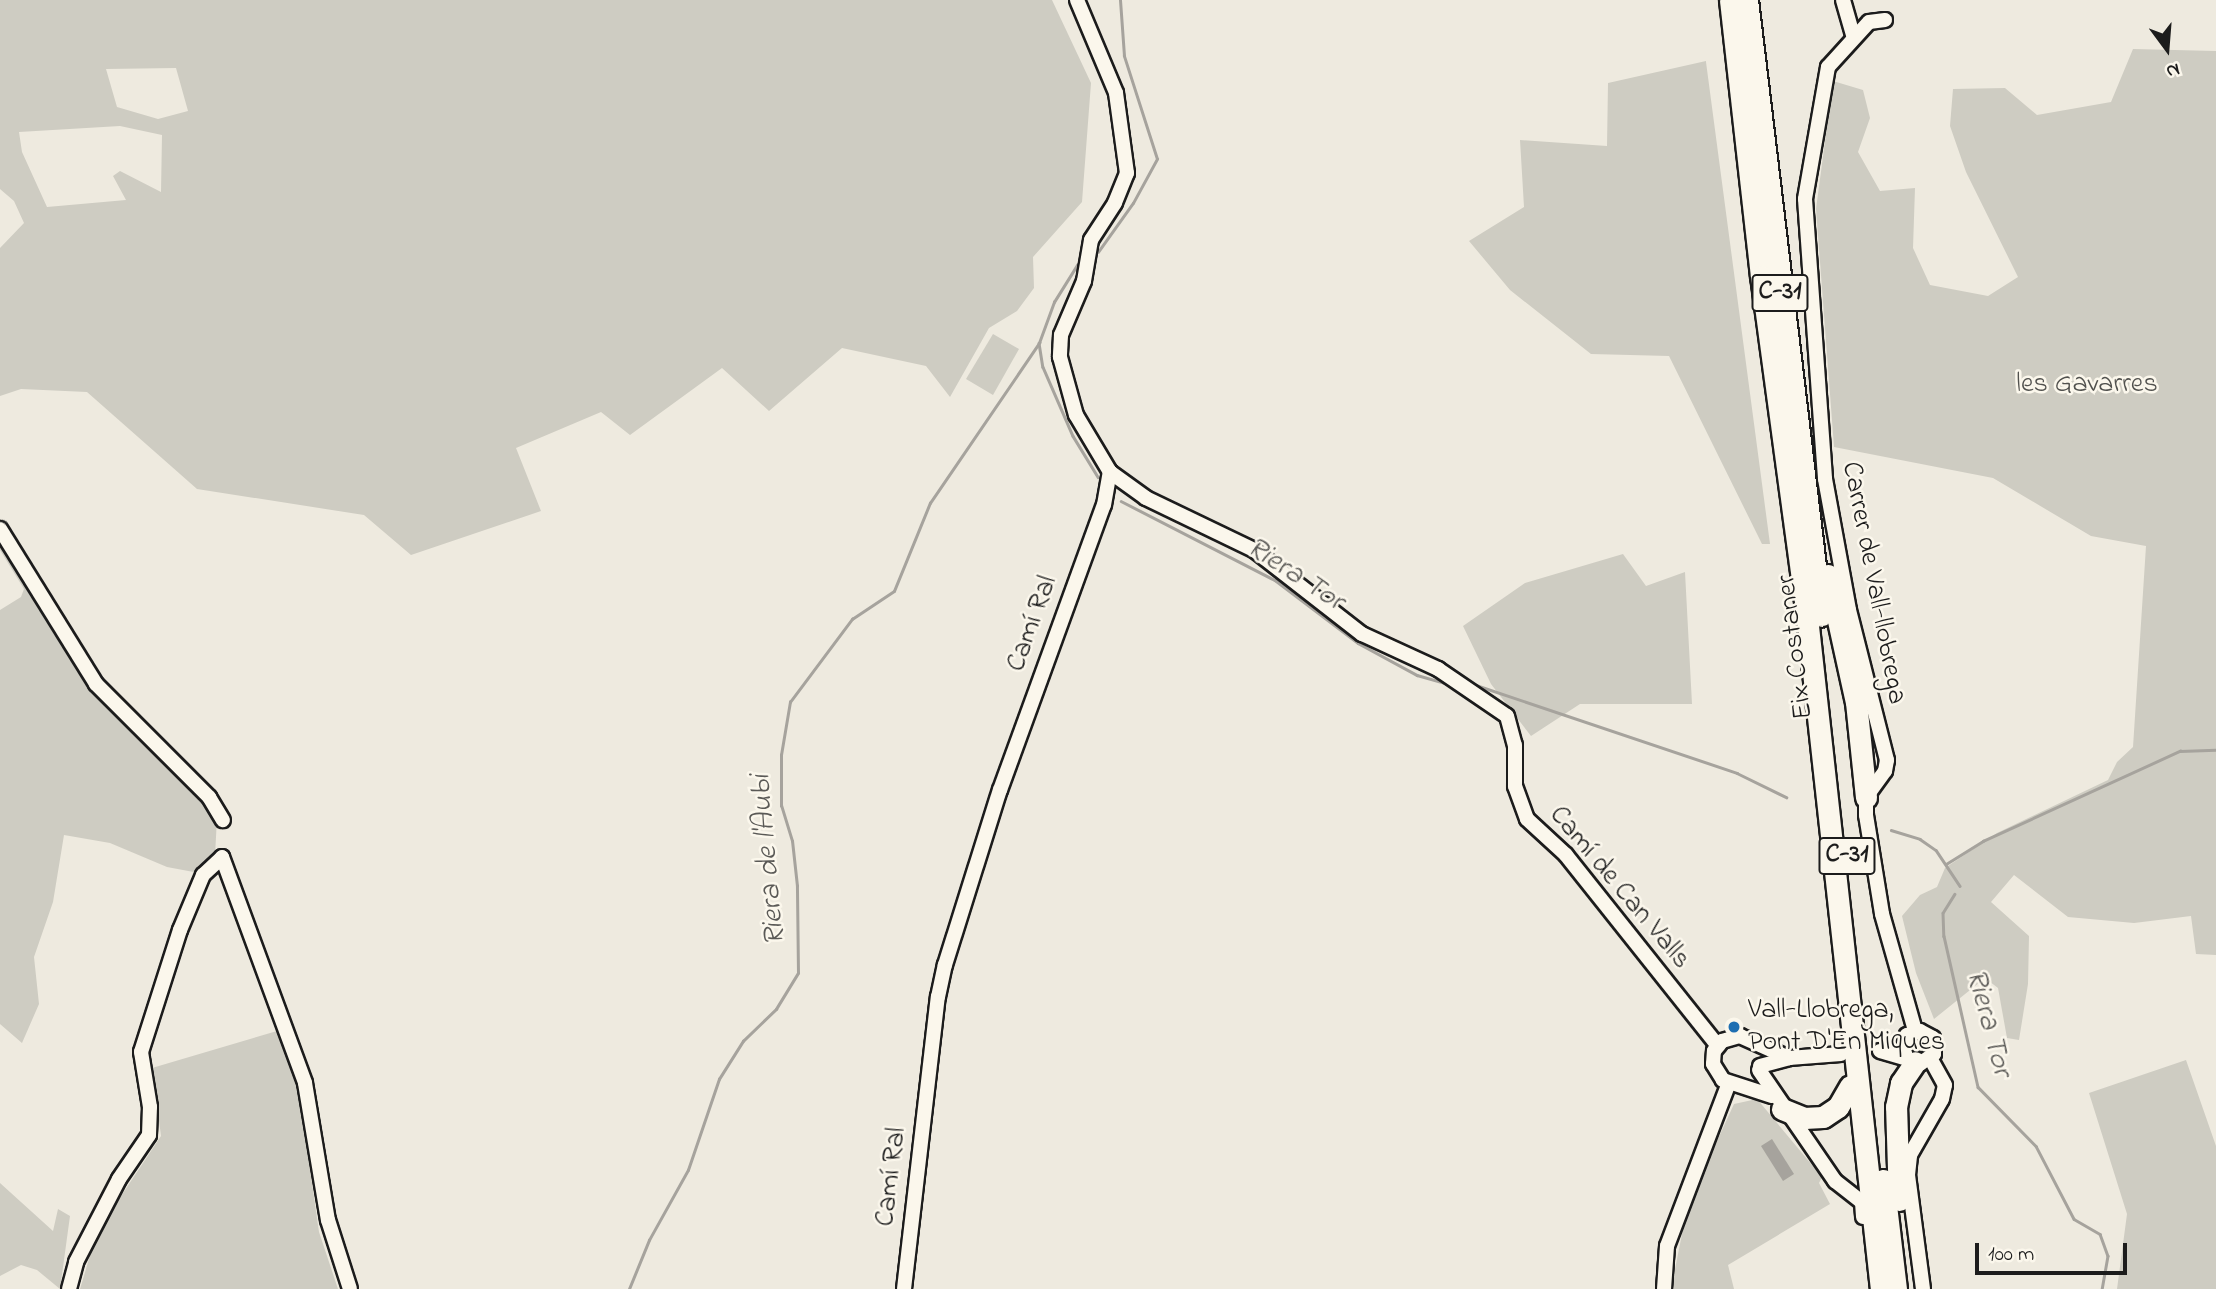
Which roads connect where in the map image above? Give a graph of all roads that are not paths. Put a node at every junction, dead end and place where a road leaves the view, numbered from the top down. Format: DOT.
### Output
graph roads {
  1 [pos="1077,0"];
  2 [pos="1843,0"];
  3 [pos="1743,2"];
  4 [pos="1885,20"];
  5 [pos="1853,36"];
  6 [pos="1797,423"];
  7 [pos="1110,472"];
  8 [pos="0,529"];
  9 [pos="1864,769"];
  10 [pos="1885,771"];
  11 [pos="1866,797"];
  12 [pos="223,820"];
  13 [pos="1841,917"];
  14 [pos="1910,1036"];
  15 [pos="1755,1045"];
  16 [pos="1718,1046"];
  17 [pos="1841,1054"];
  18 [pos="1789,1058"];
  19 [pos="1917,1059"];
  20 [pos="1759,1068"];
  21 [pos="1735,1083"];
  22 [pos="1850,1086"];
  23 [pos="1778,1103"];
  24 [pos="1862,1202"];
  25 [pos="69,1289"];
  26 [pos="350,1289"];
  27 [pos="904,1289"];
  28 [pos="1664,1289"];
  29 [pos="1871,1289"];
  30 [pos="1881,1289"];
  31 [pos="1896,1289"];
  32 [pos="1909,1289"];
  33 [pos="1923,1289"];
  1 -- 7 [label="street"];
  2 -- 5 [label="street"];
  3 -- 6 [label="highway, Eix Costaner / C-31"];
  3 -- 13 [label="highway, C-31"];
  4 -- 5 [label="street"];
  5 -- 10 [label="street, Carrer de Vall-llobrega"];
  6 -- 9 [label="highway"];
  6 -- 31 [label="highway, Eix Costaner / C-31"];
  7 -- 16 [label="street, Camí de Can Valls"];
  7 -- 27 [label="street, Camí Ral"];
  8 -- 12 [label="street"];
  9 -- 10 [label="street"];
  9 -- 11 [label="highway"];
  10 -- 11 [label="street"];
  11 -- 14 [label="street"];
  13 -- 22 [label="highway"];
  13 -- 30 [label="highway, C-31"];
  14 -- 19 [label="street"];
  14 -- 19 [label="street"];
  14 -- 19 [label="street"];
  15 -- 16 [label="street"];
  15 -- 18 [label="street"];
  15 -- 20 [label="street"];
  16 -- 21 [label="street"];
  17 -- 18 [label="street"];
  18 -- 20 [label="street"];
  19 -- 32 [label="highway"];
  19 -- 33 [label="street"];
  20 -- 21 [label="street"];
  20 -- 23 [label="street"];
  21 -- 23 [label="street"];
  21 -- 28 [label="street"];
  22 -- 23 [label="highway"];
  22 -- 24 [label="highway"];
  23 -- 24 [label="street"];
  24 -- 29 [label="street"];
  25 -- 26 [label="street"];
}
